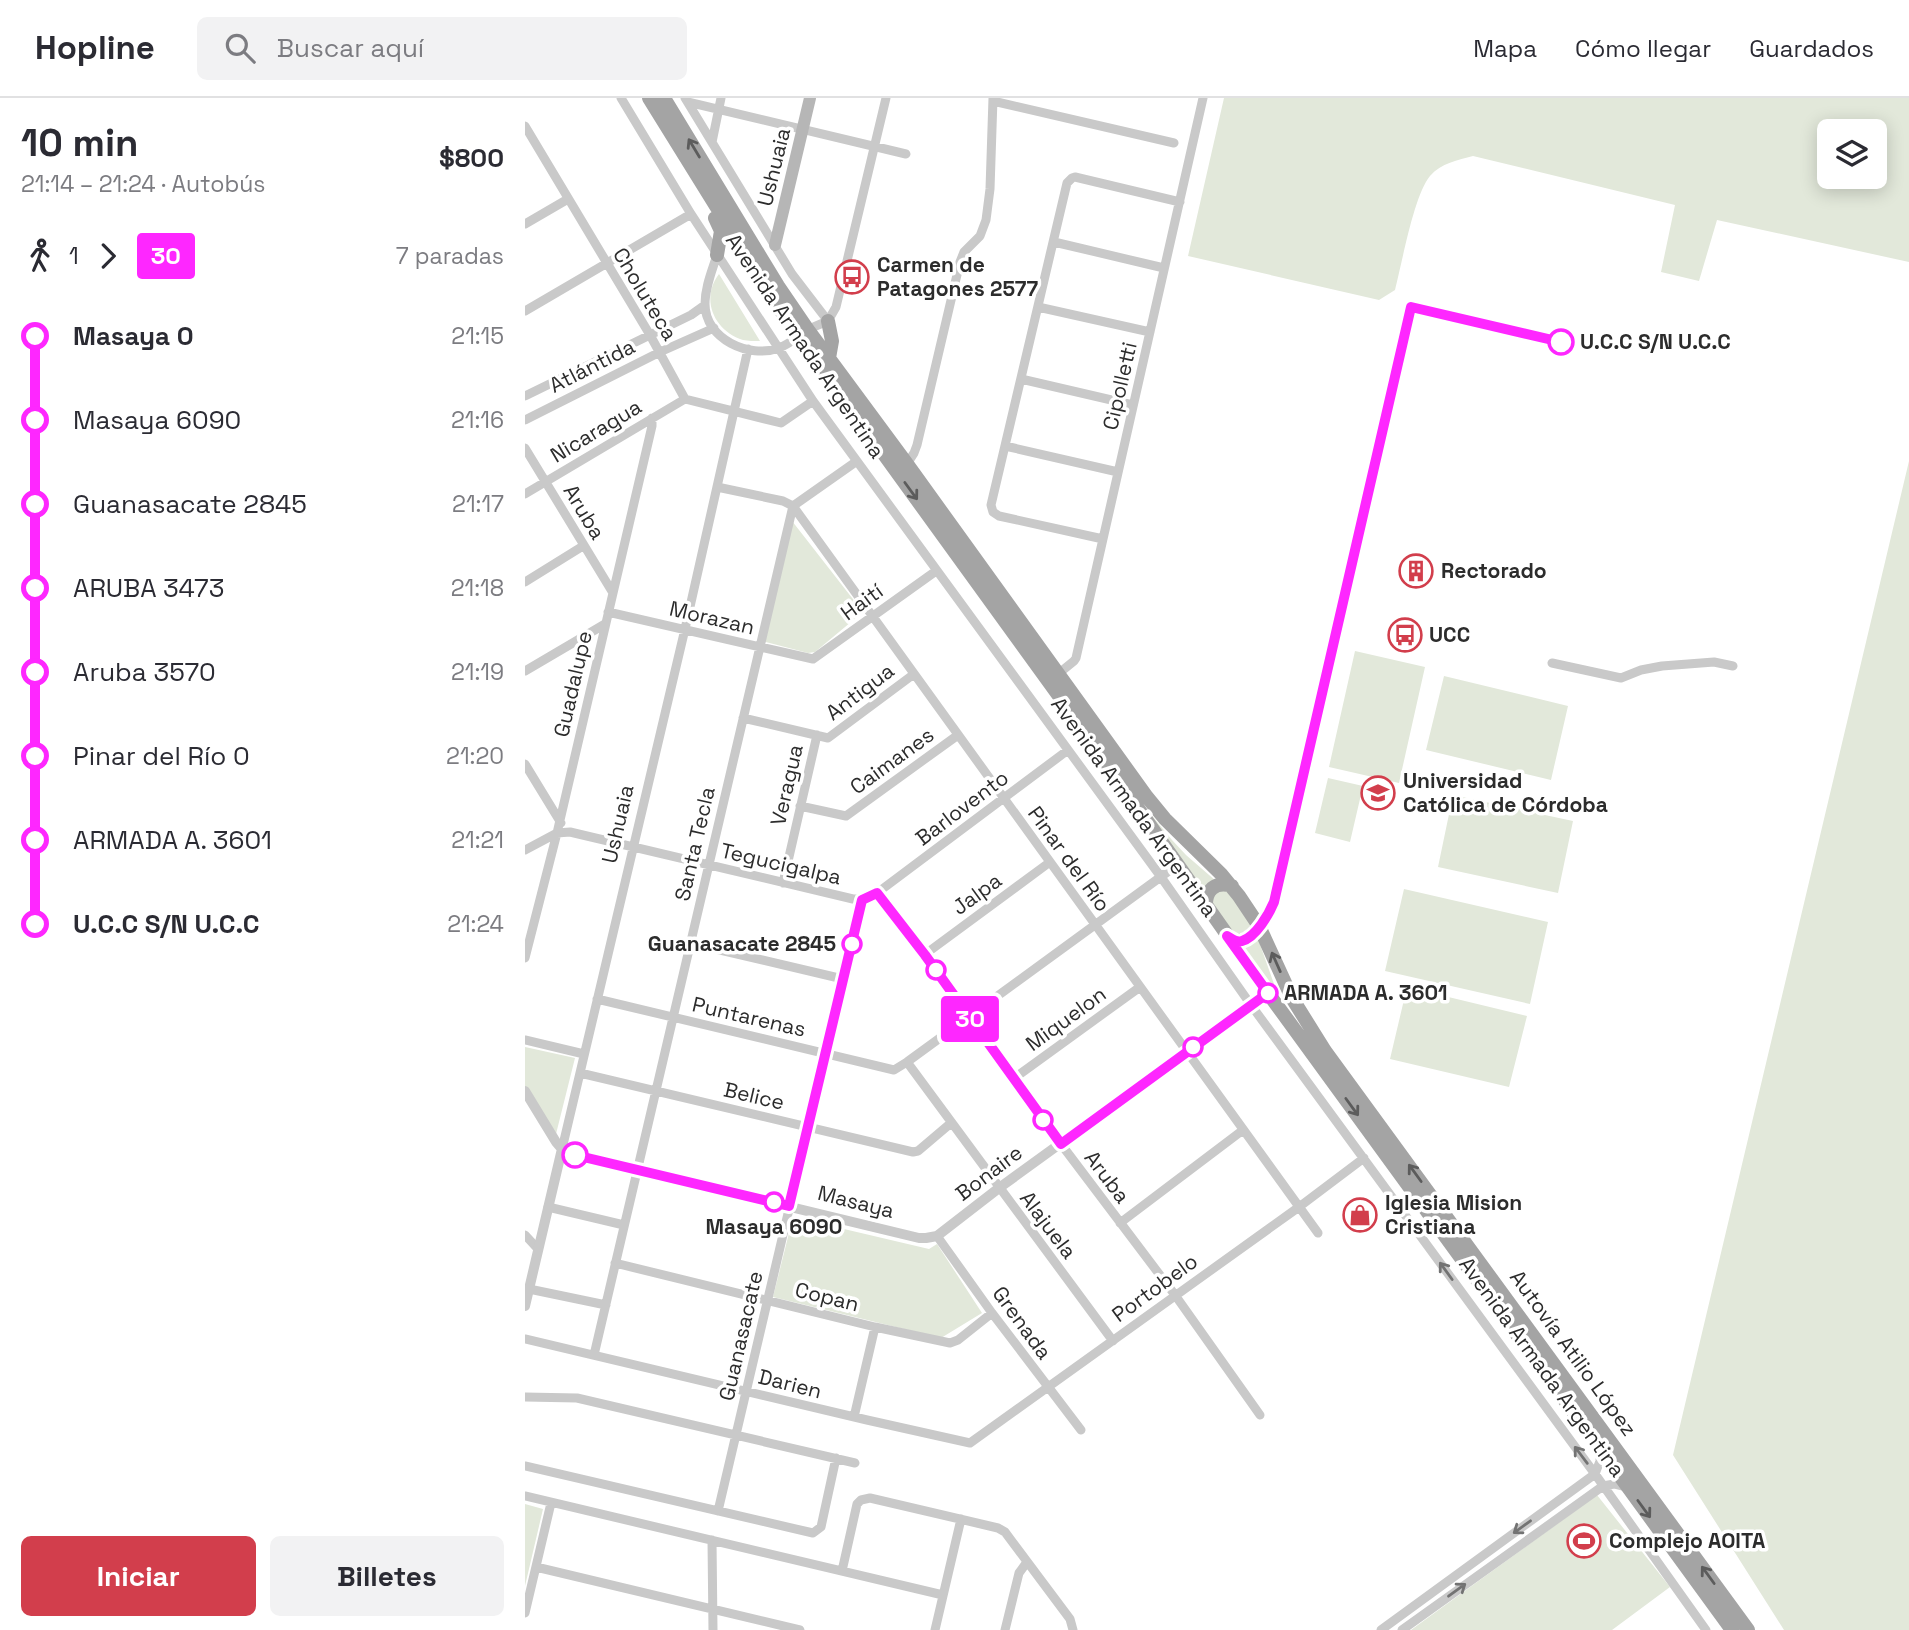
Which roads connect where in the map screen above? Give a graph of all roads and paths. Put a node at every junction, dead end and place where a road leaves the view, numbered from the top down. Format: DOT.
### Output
graph roads {
  1 [pos="621,98"];
  2 [pos="649,98"];
  3 [pos="664,98"];
  4 [pos="721,98"];
  5 [pos="810,98"];
  6 [pos="885,98"];
  7 [pos="1203,98"];
  8 [pos="687,100"];
  9 [pos="993,100"];
  10 [pos="719,109"];
  11 [pos="803,129"];
  12 [pos="526,131"];
  13 [pos="712,142"];
  14 [pos="1174,143"];
  15 [pos="874,146"];
  16 [pos="905,154"];
  17 [pos="688,163"];
  18 [pos="568,198"];
  19 [pos="1179,202"];
  20 [pos="691,214"];
  21 [pos="525,224"];
  22 [pos="1054,242"];
  23 [pos="775,245"];
  24 [pos="717,256"];
  25 [pos="607,264"];
  26 [pos="1164,268"];
  27 [pos="705,305"];
  28 [pos="1038,307"];
  29 [pos="525,311"];
  30 [pos="828,321"];
  31 [pos="714,328"];
  32 [pos="1150,332"];
  33 [pos="803,333"];
  34 [pos="650,335"];
  35 [pos="748,349"];
  36 [pos="778,349"];
  37 [pos="660,352"];
  38 [pos="829,358"];
  39 [pos="1021,379"];
  40 [pos="525,396"];
  41 [pos="685,398"];
  42 [pos="813,401"];
  43 [pos="1133,405"];
  44 [pos="734,412"];
  45 [pos="652,418"];
  46 [pos="525,420"];
  47 [pos="1005,446"];
  48 [pos="525,448"];
  49 [pos="857,461"];
  50 [pos="907,464"];
  51 [pos="1118,472"];
  52 [pos="546,482"];
  53 [pos="717,486"];
  54 [pos="525,494"];
  55 [pos="793,506"];
  56 [pos="1103,539"];
  57 [pos="583,546"];
  58 [pos="936,571"];
  59 [pos="525,582"];
  60 [pos="613,593"];
  61 [pos="608,612"];
  62 [pos="872,616"];
  63 [pos="605,624"];
  64 [pos="685,629"];
  65 [pos="759,647"];
  66 [pos="808,659"];
  67 [pos="1552,663"];
  68 [pos="1733,666"];
  69 [pos="525,671"];
  70 [pos="914,674"];
  71 [pos="1058,674"];
  72 [pos="743,718"];
  73 [pos="958,735"];
  74 [pos="817,736"];
  75 [pos="1068,750"];
  76 [pos="525,765"];
  77 [pos="1004,798"];
  78 [pos="800,806"];
  79 [pos="559,821"];
  80 [pos="570,832"];
  81 [pos="557,833"];
  82 [pos="632,847"];
  83 [pos="525,850"];
  84 [pos="1050,862"];
  85 [pos="709,865"];
  86 [pos="1177,865"];
  87 [pos="1161,877"];
  88 [pos="783,883"];
  89 [pos="1232,886"];
  90 [pos="877,893"];
  91 [pos="862,900"];
  92 [pos="1206,908"];
  93 [pos="1095,925"];
  94 [pos="1259,926"];
  95 [pos="1227,936"];
  96 [pos="690,943"];
  97 [pos="925,955"];
  98 [pos="525,958"];
  99 [pos="843,979"];
  100 [pos="1140,987"];
  101 [pos="1268,993"];
  102 [pos="1292,998"];
  103 [pos="597,999"];
  104 [pos="1251,1005"];
  105 [pos="673,1017"];
  106 [pos="969,1017"];
  107 [pos="525,1040"];
  108 [pos="1187,1052"];
  109 [pos="825,1053"];
  110 [pos="584,1054"];
  111 [pos="907,1062"];
  112 [pos="580,1073"];
  113 [pos="1013,1079"];
  114 [pos="525,1091"];
  115 [pos="656,1091"];
  116 [pos="951,1123"];
  117 [pos="808,1127"];
  118 [pos="1243,1130"];
  119 [pos="1061,1144"];
  120 [pos="562,1149"];
  121 [pos="1364,1158"];
  122 [pos="637,1170"];
  123 [pos="999,1188"];
  124 [pos="789,1206"];
  125 [pos="548,1207"];
  126 [pos="1299,1207"];
  127 [pos="1120,1223"];
  128 [pos="624,1225"];
  129 [pos="1318,1233"];
  130 [pos="525,1235"];
  131 [pos="937,1236"];
  132 [pos="538,1249"];
  133 [pos="615,1263"];
  134 [pos="529,1289"];
  135 [pos="1175,1295"];
  136 [pos="767,1301"];
  137 [pos="606,1305"];
  138 [pos="525,1306"];
  139 [pos="992,1313"];
  140 [pos="875,1327"];
  141 [pos="525,1339"];
  142 [pos="1113,1341"];
  143 [pos="594,1355"];
  144 [pos="1048,1388"];
  145 [pos="746,1391"];
  146 [pos="525,1397"];
  147 [pos="1260,1415"];
  148 [pos="854,1417"];
  149 [pos="1081,1430"];
  150 [pos="735,1434"];
  151 [pos="965,1443"];
  152 [pos="1601,1448"];
  153 [pos="837,1458"];
  154 [pos="855,1463"];
  155 [pos="525,1466"];
  156 [pos="1595,1474"];
  157 [pos="1603,1486"];
  158 [pos="1630,1489"];
  159 [pos="525,1496"];
  160 [pos="551,1503"];
  161 [pos="718,1511"];
  162 [pos="961,1519"];
  163 [pos="712,1540"];
  164 [pos="1027,1562"];
  165 [pos="536,1567"];
  166 [pos="842,1571"];
  167 [pos="943,1595"];
  168 [pos="712,1609"];
  169 [pos="525,1613"];
  170 [pos="1728,1628"];
  171 [pos="713,1630"];
  172 [pos="800,1630"];
  173 [pos="935,1630"];
  174 [pos="1005,1630"];
  175 [pos="1073,1630"];
  176 [pos="1381,1630"];
  177 [pos="1402,1630"];
  178 [pos="1706,1630"];
  179 [pos="1748,1630"];
  1 -- 20 [label="street, Avenida Armada Argentina"];
  2 -- 17 [label="main road, Avenida Armada Argentina"];
  33 -- 3 [label="main road, Avenida Armada Argentina, one-way"];
  4 -- 10 [label="street"];
  5 -- 11 [label="main road, Ushuaia"];
  6 -- 15 [label="street"];
  7 -- 19 [label="street, Cipolletti"];
  8 -- 10 [label="street"];
  8 -- 13 [label="street, Avenida Armada Argentina"];
  9 -- 14 [label="street"];
  9 -- 50 [label="street"];
  10 -- 11 [label="street"];
  10 -- 13 [label="street"];
  11 -- 15 [label="street"];
  11 -- 23 [label="main road, Ushuaia"];
  12 -- 18 [label="street, Choluteca"];
  13 -- 23 [label="street, Avenida Armada Argentina"];
  15 -- 16 [label="street"];
  15 -- 30 [label="street"];
  17 -- 24 [label="main road"];
  17 -- 33 [label="main road, Avenida Armada Argentina"];
  18 -- 21 [label="street"];
  18 -- 25 [label="street, Choluteca"];
  19 -- 22 [label="street"];
  19 -- 26 [label="street, Cipolletti"];
  20 -- 24 [label="street, Avenida Armada Argentina"];
  20 -- 25 [label="street"];
  22 -- 26 [label="street"];
  22 -- 28 [label="street"];
  23 -- 30 [label="street, Avenida Armada Argentina"];
  24 -- 27 [label="street"];
  24 -- 36 [label="street, Avenida Armada Argentina"];
  25 -- 29 [label="street"];
  25 -- 34 [label="street, Choluteca"];
  26 -- 32 [label="street, Cipolletti"];
  27 -- 31 [label="street"];
  27 -- 34 [label="street, Atlántida"];
  28 -- 32 [label="street"];
  28 -- 39 [label="street"];
  30 -- 33 [label="street"];
  30 -- 38 [label="main road"];
  31 -- 35 [label="street"];
  31 -- 37 [label="street, Atlántida"];
  32 -- 43 [label="street, Cipolletti"];
  33 -- 36 [label="street"];
  33 -- 38 [label="main road, Avenida Armada Argentina"];
  33 -- 86 [label="main road, Avenida Armada Argentina, one-way"];
  34 -- 37 [label="street, Choluteca"];
  34 -- 40 [label="street, Atlántida"];
  35 -- 36 [label="street"];
  35 -- 44 [label="street, Ushuaia"];
  36 -- 42 [label="street, Avenida Armada Argentina"];
  37 -- 41 [label="street, Choluteca"];
  37 -- 46 [label="street, Atlántida"];
  38 -- 50 [label="main road, Avenida Armada Argentina"];
  39 -- 43 [label="street"];
  39 -- 47 [label="street"];
  41 -- 44 [label="street"];
  41 -- 45 [label="street, Nicaragua"];
  42 -- 44 [label="street"];
  42 -- 49 [label="street, Avenida Armada Argentina"];
  43 -- 51 [label="street, Cipolletti"];
  44 -- 53 [label="street, Ushuaia"];
  45 -- 52 [label="street, Nicaragua"];
  45 -- 60 [label="street, Guadalupe"];
  47 -- 51 [label="street"];
  47 -- 56 [label="street"];
  48 -- 52 [label="street, Aruba"];
  49 -- 55 [label="street"];
  49 -- 58 [label="street, Avenida Armada Argentina"];
  50 -- 71 [label="main road, Avenida Armada Argentina"];
  51 -- 56 [label="street, Cipolletti"];
  52 -- 54 [label="street, Nicaragua"];
  52 -- 57 [label="street, Aruba"];
  53 -- 55 [label="street"];
  53 -- 64 [label="street, Ushuaia"];
  55 -- 62 [label="street, Pinar del Río"];
  55 -- 65 [label="street, Santa Tecla"];
  56 -- 71 [label="street, Cipolletti"];
  57 -- 59 [label="street"];
  57 -- 60 [label="street, Aruba"];
  58 -- 62 [label="street, Haití"];
  58 -- 75 [label="street, Avenida Armada Argentina"];
  60 -- 61 [label="street, Guadalupe"];
  61 -- 63 [label="street, Guadalupe"];
  61 -- 64 [label="street, Morazan"];
  62 -- 66 [label="street, Haití"];
  62 -- 70 [label="street, Pinar del Río"];
  63 -- 69 [label="street"];
  63 -- 79 [label="street, Guadalupe"];
  64 -- 65 [label="street, Morazan"];
  64 -- 82 [label="street, Ushuaia"];
  65 -- 66 [label="street, Morazan"];
  65 -- 72 [label="street, Santa Tecla"];
  67 -- 68 [label="street"];
  70 -- 73 [label="street, Pinar del Río"];
  70 -- 74 [label="street, Antigua"];
  71 -- 89 [label="main road, Avenida Armada Argentina"];
  72 -- 74 [label="street"];
  72 -- 85 [label="street, Santa Tecla"];
  73 -- 77 [label="street, Pinar del Río"];
  73 -- 78 [label="street, Caimanes"];
  74 -- 78 [label="street, Veragua"];
  75 -- 77 [label="street, Barlovento"];
  75 -- 87 [label="street, Avenida Armada Argentina"];
  76 -- 79 [label="street"];
  77 -- 84 [label="street, Pinar del Río"];
  77 -- 90 [label="street, Barlovento"];
  78 -- 88 [label="street, Veragua"];
  79 -- 80 [label="street"];
  79 -- 81 [label="street, Guadalupe"];
  80 -- 81 [label="street"];
  80 -- 82 [label="street, Tegucigalpa"];
  81 -- 83 [label="street"];
  81 -- 98 [label="street, Guadalupe"];
  82 -- 85 [label="street, Tegucigalpa"];
  82 -- 103 [label="street, Ushuaia"];
  84 -- 93 [label="street, Pinar del Río"];
  84 -- 97 [label="street, Jalpa"];
  85 -- 88 [label="street, Tegucigalpa"];
  85 -- 96 [label="street, Santa Tecla"];
  86 -- 87 [label="street"];
  86 -- 92 [label="main road, Avenida Armada Argentina"];
  87 -- 93 [label="street"];
  87 -- 104 [label="street, Avenida Armada Argentina"];
  88 -- 91 [label="street, Tegucigalpa"];
  89 -- 92 [label="main road"];
  89 -- 94 [label="main road, Avenida Armada Argentina"];
  90 -- 91 [label="street"];
  90 -- 97 [label="street, Aruba"];
  91 -- 99 [label="street, Guanasacate"];
  92 -- 95 [label="main road, Avenida Armada Argentina"];
  93 -- 100 [label="street, Pinar del Río"];
  93 -- 106 [label="street"];
  94 -- 95 [label="main road"];
  102 -- 94 [label="main road, Avenida Armada Argentina, one-way"];
  95 -- 101 [label="main road, Avenida Armada Argentina"];
  96 -- 99 [label="street"];
  96 -- 105 [label="street, Santa Tecla"];
  97 -- 106 [label="street, Aruba"];
  99 -- 109 [label="street, Guanasacate"];
  100 -- 108 [label="street, Pinar del Río"];
  100 -- 113 [label="street, Miquelon"];
  101 -- 104 [label="street, Bonaire"];
  101 -- 152 [label="main road, Autovía Atilio López, one-way"];
  179 -- 102 [label="main road, Autovía Atilio López, one-way"];
  103 -- 105 [label="street, Puntarenas"];
  103 -- 110 [label="street, Ushuaia"];
  104 -- 108 [label="street, Bonaire"];
  104 -- 121 [label="street, Avenida Armada Argentina"];
  105 -- 109 [label="street, Puntarenas"];
  105 -- 115 [label="street, Santa Tecla"];
  106 -- 111 [label="street"];
  106 -- 113 [label="street, Aruba"];
  107 -- 110 [label="street"];
  108 -- 118 [label="street, Pinar del Río"];
  108 -- 119 [label="street, Bonaire"];
  109 -- 111 [label="street, Puntarenas"];
  109 -- 117 [label="street, Guanasacate"];
  110 -- 112 [label="street, Ushuaia"];
  111 -- 116 [label="street, Alajuela"];
  112 -- 115 [label="street, Belice"];
  112 -- 120 [label="street, Ushuaia"];
  113 -- 119 [label="street, Aruba"];
  114 -- 120 [label="street"];
  115 -- 117 [label="street, Belice"];
  115 -- 122 [label="street, Santa Tecla"];
  116 -- 117 [label="street, Belice"];
  116 -- 123 [label="street, Alajuela"];
  117 -- 124 [label="street, Guanasacate"];
  118 -- 126 [label="street, Pinar del Río"];
  118 -- 127 [label="street"];
  119 -- 123 [label="street, Bonaire"];
  119 -- 127 [label="street, Aruba"];
  120 -- 122 [label="street, Masaya"];
  120 -- 125 [label="street, Ushuaia"];
  121 -- 126 [label="street, Portobelo"];
  156 -- 121 [label="street, Avenida Armada Argentina, one-way"];
  122 -- 124 [label="street, Masaya"];
  122 -- 128 [label="street, Santa Tecla"];
  123 -- 131 [label="street, Bonaire"];
  123 -- 142 [label="street, Alajuela"];
  124 -- 131 [label="street, Masaya"];
  124 -- 136 [label="street, Guanasacate"];
  125 -- 128 [label="street"];
  125 -- 132 [label="street, Ushuaia"];
  126 -- 129 [label="street, Pinar del Río"];
  126 -- 135 [label="street, Portobelo"];
  127 -- 135 [label="street, Aruba"];
  128 -- 133 [label="street, Santa Tecla"];
  130 -- 132 [label="street"];
  131 -- 139 [label="street, Grenada"];
  132 -- 134 [label="street, Ushuaia"];
  133 -- 136 [label="street, Copan"];
  133 -- 137 [label="street, Santa Tecla"];
  134 -- 137 [label="street"];
  134 -- 138 [label="street, Ushuaia"];
  135 -- 142 [label="street, Portobelo"];
  135 -- 147 [label="street, Aruba"];
  136 -- 140 [label="street, Copan"];
  136 -- 145 [label="street, Guanasacate"];
  137 -- 143 [label="street, Santa Tecla"];
  139 -- 140 [label="street, Copan"];
  139 -- 144 [label="street, Grenada"];
  140 -- 148 [label="street"];
  141 -- 143 [label="street, Darien"];
  142 -- 144 [label="street, Portobelo"];
  143 -- 145 [label="street, Darien"];
  144 -- 149 [label="street, Grenada"];
  144 -- 151 [label="street, Portobelo"];
  145 -- 148 [label="street, Darien"];
  145 -- 150 [label="street, Guanasacate"];
  146 -- 150 [label="street"];
  148 -- 151 [label="street, Darien"];
  150 -- 153 [label="street"];
  150 -- 161 [label="street, Guanasacate"];
  152 -- 156 [label="street"];
  152 -- 158 [label="main road, Autovía Atilio López"];
  153 -- 154 [label="street"];
  153 -- 161 [label="street"];
  155 -- 161 [label="street"];
  156 -- 157 [label="street, Avenida Armada Argentina"];
  156 -- 176 [label="street, one-way"];
  157 -- 158 [label="street"];
  177 -- 157 [label="street, one-way"];
  157 -- 178 [label="street, Avenida Armada Argentina"];
  158 -- 170 [label="main road, Autovía Atilio López, one-way"];
  159 -- 160 [label="street"];
  160 -- 163 [label="street"];
  160 -- 165 [label="street"];
  162 -- 164 [label="street"];
  162 -- 166 [label="street"];
  162 -- 167 [label="street"];
  163 -- 166 [label="street"];
  163 -- 168 [label="street"];
  164 -- 174 [label="street"];
  164 -- 175 [label="street"];
  165 -- 168 [label="street"];
  165 -- 169 [label="street"];
  166 -- 167 [label="street"];
  167 -- 173 [label="street"];
  168 -- 171 [label="street"];
  168 -- 172 [label="street"];
}
